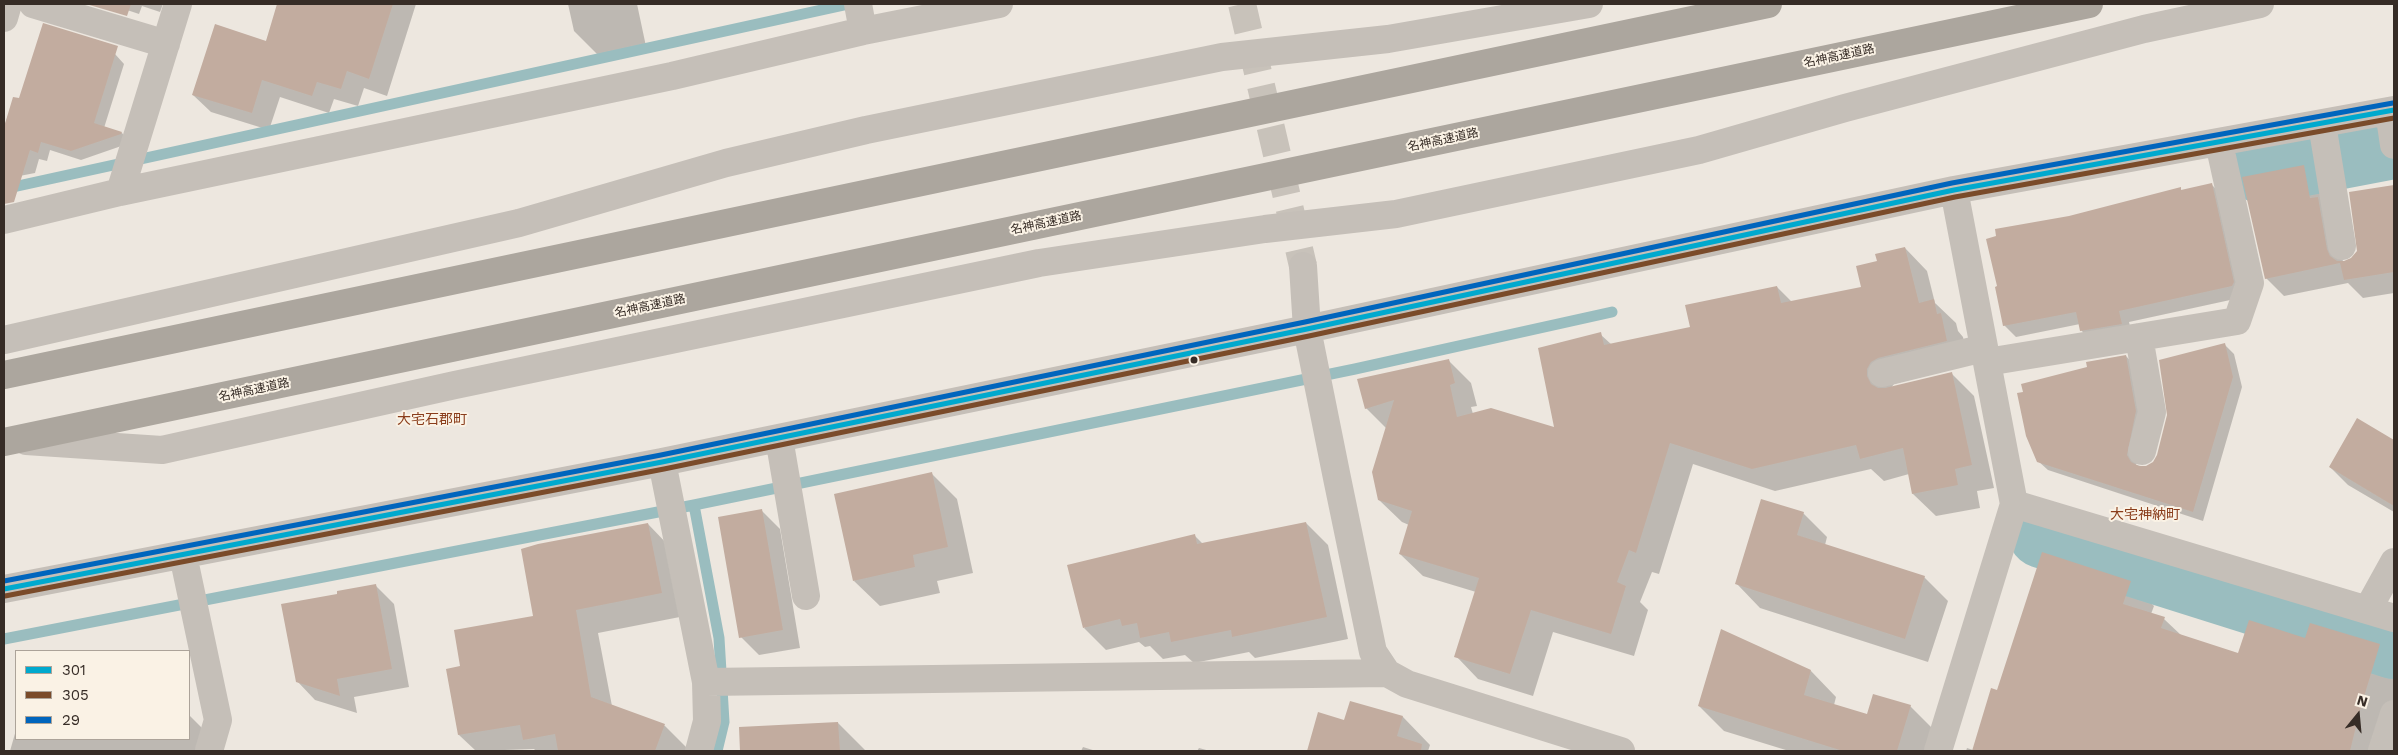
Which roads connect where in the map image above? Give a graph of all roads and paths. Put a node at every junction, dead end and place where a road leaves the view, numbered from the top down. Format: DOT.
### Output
graph roads {
  1 [pos="8,4"];
  2 [pos="34,4"];
  3 [pos="178,4"];
  4 [pos="858,4"];
  5 [pos="999,4"];
  6 [pos="1589,4"];
  7 [pos="1768,4"];
  8 [pos="2089,4"];
  9 [pos="2260,4"];
  10 [pos="4,18"];
  11 [pos="863,31"];
  12 [pos="166,44"];
  13 [pos="2322,124"];
  14 [pos="2393,125"];
  15 [pos="2219,143"];
  16 [pos="1954,190"];
  17 [pos="120,192"];
  18 [pos="4,220"];
  19 [pos="2342,246"];
  20 [pos="1303,266"];
  21 [pos="1307,329"];
  22 [pos="2140,337"];
  23 [pos="4,340"];
  24 [pos="1986,355"];
  25 [pos="1882,373"];
  26 [pos="4,374"];
  27 [pos="779,438"];
  28 [pos="8,441"];
  29 [pos="2142,451"];
  30 [pos="662,462"];
  31 [pos="2014,504"];
  32 [pos="183,555"];
  33 [pos="2394,562"];
  34 [pos="6,596"];
  35 [pos="806,596"];
  36 [pos="2368,609"];
  37 [pos="2394,618"];
  38 [pos="1387,673"];
  39 [pos="706,682"];
  40 [pos="2394,714"];
  41 [pos="210,751"];
  42 [pos="699,751"];
  43 [pos="1621,751"];
  44 [pos="1938,751"];
  45 [pos="2382,751"];
  1 -- 10 [label="street"];
  2 -- 12 [label="street"];
  3 -- 12 [label="street"];
  4 -- 11 [label="street"];
  5 -- 11 [label="street"];
  6 -- 23 [label="street"];
  7 -- 26 [label="highway"];
  8 -- 28 [label="highway, 名神高速道路"];
  9 -- 28 [label="street"];
  11 -- 17 [label="street"];
  12 -- 17 [label="street"];
  13 -- 14 [label="street"];
  13 -- 15 [label="street"];
  13 -- 19 [label="street"];
  15 -- 16 [label="street"];
  15 -- 22 [label="street"];
  16 -- 21 [label="street"];
  16 -- 24 [label="street"];
  17 -- 18 [label="street"];
  20 -- 21 [label="street"];
  21 -- 27 [label="street"];
  21 -- 38 [label="street"];
  22 -- 24 [label="street"];
  22 -- 29 [label="street"];
  24 -- 25 [label="street"];
  24 -- 31 [label="street"];
  27 -- 30 [label="street"];
  27 -- 35 [label="street"];
  30 -- 32 [label="street"];
  30 -- 39 [label="street"];
  31 -- 36 [label="street"];
  31 -- 44 [label="street"];
  32 -- 34 [label="street"];
  32 -- 41 [label="street"];
  33 -- 36 [label="street"];
  36 -- 37 [label="street"];
  38 -- 39 [label="street"];
  38 -- 43 [label="street"];
  39 -- 42 [label="street"];
  40 -- 45 [label="street"];
}
